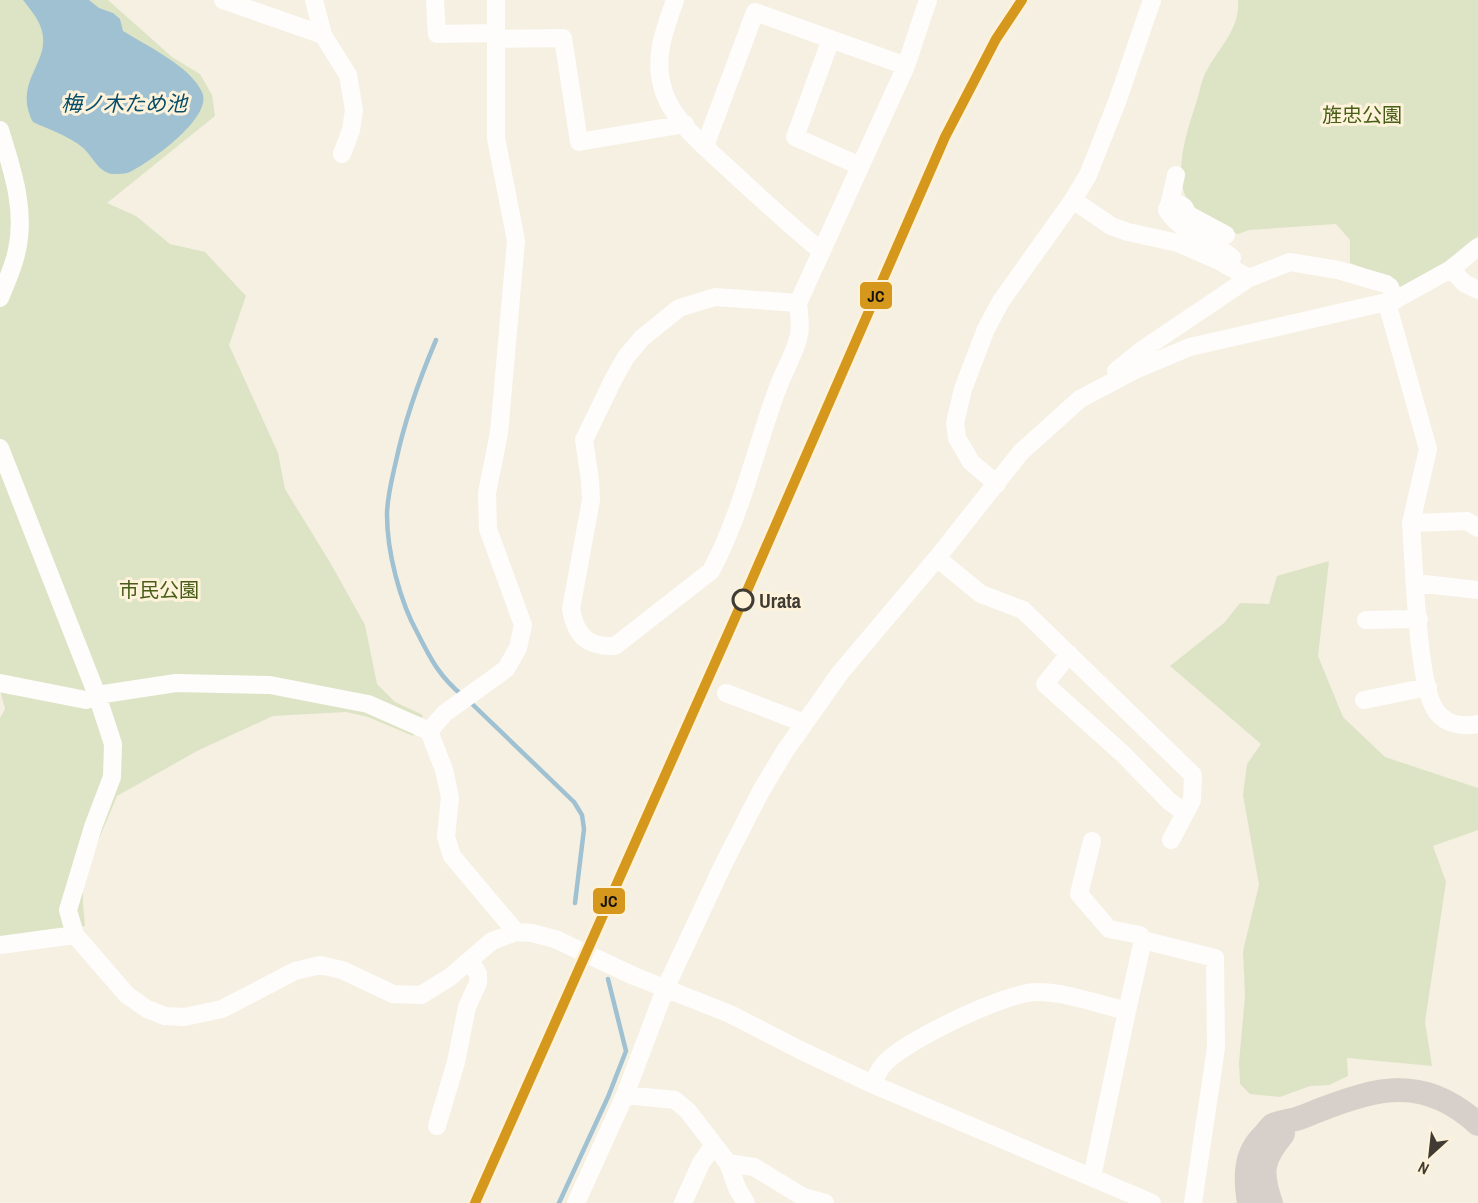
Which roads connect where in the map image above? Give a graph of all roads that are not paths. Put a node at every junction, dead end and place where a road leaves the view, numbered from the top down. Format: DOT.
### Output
graph roads {
  1 [pos="223,0"];
  2 [pos="314,0"];
  3 [pos="435,0"];
  4 [pos="496,0"];
  5 [pos="675,0"];
  6 [pos="928,0"];
  7 [pos="1152,0"];
  8 [pos="324,35"];
  9 [pos="497,36"];
  10 [pos="831,39"];
  11 [pos="906,66"];
  12 [pos="685,124"];
  13 [pos="0,130"];
  14 [pos="705,146"];
  15 [pos="342,154"];
  16 [pos="860,166"];
  17 [pos="1176,175"];
  18 [pos="1073,200"];
  19 [pos="1170,202"];
  20 [pos="1226,235"];
  21 [pos="1478,247"];
  22 [pos="821,251"];
  23 [pos="1451,268"];
  24 [pos="1246,276"];
  25 [pos="1478,290"];
  26 [pos="0,298"];
  27 [pos="1391,301"];
  28 [pos="798,303"];
  29 [pos="1080,399"];
  30 [pos="0,448"];
  31 [pos="997,484"];
  32 [pos="1411,523"];
  33 [pos="1478,528"];
  34 [pos="937,558"];
  35 [pos="1416,583"];
  36 [pos="1478,590"];
  37 [pos="1419,619"];
  38 [pos="1366,620"];
  39 [pos="1069,654"];
  40 [pos="0,683"];
  41 [pos="1428,687"];
  42 [pos="726,693"];
  43 [pos="97,695"];
  44 [pos="1364,700"];
  45 [pos="804,723"];
  46 [pos="1478,724"];
  47 [pos="429,731"];
  48 [pos="1185,813"];
  49 [pos="1171,840"];
  50 [pos="1092,841"];
  51 [pos="516,932"];
  52 [pos="75,935"];
  53 [pos="1143,940"];
  54 [pos="0,945"];
  55 [pos="470,960"];
  56 [pos="666,987"];
  57 [pos="1127,1011"];
  58 [pos="872,1084"];
  59 [pos="625,1095"];
  60 [pos="1297,1119"];
  61 [pos="1478,1124"];
  62 [pos="437,1126"];
  63 [pos="713,1146"];
  64 [pos="728,1163"];
  65 [pos="1092,1177"];
  66 [pos="576,1203"];
  67 [pos="683,1203"];
  68 [pos="746,1203"];
  69 [pos="825,1203"];
  70 [pos="1152,1203"];
  71 [pos="1193,1203"];
  72 [pos="1249,1203"];
  73 [pos="1271,1203"];
  1 -- 8 [label="street"];
  2 -- 8 [label="street"];
  3 -- 9 [label="street"];
  4 -- 9 [label="street"];
  5 -- 12 [label="street"];
  6 -- 11 [label="street"];
  7 -- 18 [label="street"];
  8 -- 15 [label="street"];
  9 -- 12 [label="street"];
  9 -- 47 [label="street"];
  10 -- 11 [label="street"];
  10 -- 14 [label="street"];
  10 -- 16 [label="street"];
  11 -- 16 [label="street"];
  12 -- 14 [label="street"];
  13 -- 26 [label="street"];
  14 -- 22 [label="street"];
  16 -- 22 [label="street"];
  17 -- 19 [label="street"];
  18 -- 24 [label="street"];
  18 -- 31 [label="street"];
  19 -- 20 [label="street"];
  19 -- 24 [label="street"];
  21 -- 23 [label="street"];
  22 -- 28 [label="street"];
  23 -- 25 [label="street"];
  23 -- 27 [label="street"];
  24 -- 27 [label="street"];
  24 -- 29 [label="street"];
  27 -- 29 [label="street"];
  27 -- 32 [label="street"];
  28 -- 28 [label="street"];
  29 -- 31 [label="street"];
  30 -- 43 [label="street"];
  31 -- 34 [label="street"];
  32 -- 33 [label="street"];
  32 -- 35 [label="street"];
  34 -- 39 [label="street"];
  34 -- 45 [label="street"];
  35 -- 36 [label="street"];
  35 -- 37 [label="street"];
  37 -- 38 [label="street"];
  37 -- 41 [label="street"];
  39 -- 48 [label="street"];
  39 -- 48 [label="street"];
  40 -- 43 [label="street"];
  41 -- 44 [label="street"];
  41 -- 46 [label="street"];
  42 -- 45 [label="street"];
  43 -- 47 [label="street"];
  43 -- 52 [label="street"];
  45 -- 56 [label="street"];
  47 -- 51 [label="street"];
  48 -- 49 [label="street"];
  50 -- 53 [label="street"];
  51 -- 55 [label="street"];
  51 -- 56 [label="street"];
  52 -- 54 [label="street"];
  52 -- 55 [label="street"];
  53 -- 57 [label="street"];
  53 -- 71 [label="street"];
  55 -- 62 [label="street"];
  56 -- 58 [label="street"];
  56 -- 59 [label="street"];
  57 -- 58 [label="street"];
  57 -- 65 [label="street"];
  58 -- 65 [label="street"];
  59 -- 63 [label="street"];
  59 -- 66 [label="street"];
  60 -- 61 [label="main road"];
  60 -- 72 [label="main road"];
  60 -- 73 [label="main road"];
  63 -- 64 [label="street"];
  63 -- 67 [label="street"];
  64 -- 68 [label="street"];
  64 -- 69 [label="street"];
  65 -- 70 [label="street"];
}
